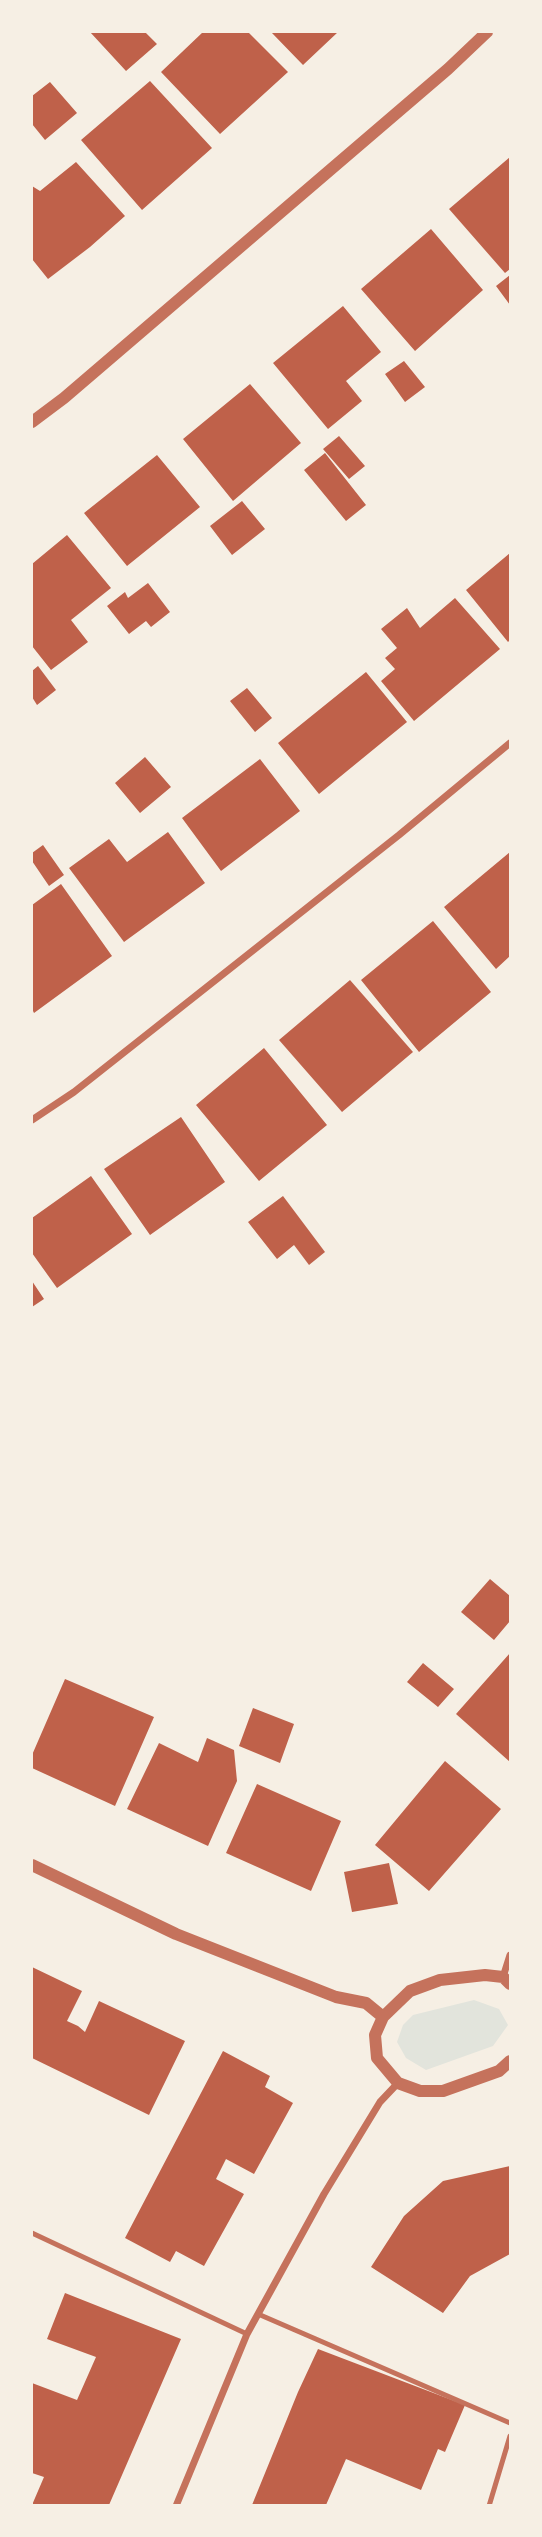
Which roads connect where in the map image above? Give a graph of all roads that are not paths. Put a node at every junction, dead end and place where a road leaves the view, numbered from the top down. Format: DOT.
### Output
graph roads {
  1 [pos="487,32"];
  2 [pos="32,422"];
  3 [pos="510,743"];
  4 [pos="32,1120"];
  5 [pos="32,1865"];
  6 [pos="510,1955"];
  7 [pos="507,1981"];
  8 [pos="383,2017"];
  9 [pos="510,2062"];
  10 [pos="398,2083"];
  11 [pos="32,2233"];
  12 [pos="258,2314"];
  13 [pos="247,2334"];
  14 [pos="510,2423"];
  15 [pos="510,2436"];
  16 [pos="176,2505"];
  17 [pos="489,2505"];
  1 -- 2 [label="street"];
  3 -- 4 [label="street"];
  5 -- 8 [label="street"];
  6 -- 7 [label="street"];
  7 -- 8 [label="street"];
  8 -- 10 [label="street"];
  9 -- 10 [label="street"];
  10 -- 12 [label="street"];
  11 -- 13 [label="lane"];
  12 -- 13 [label="street"];
  12 -- 14 [label="lane"];
  13 -- 16 [label="street"];
  15 -- 17 [label="lane"];
}
